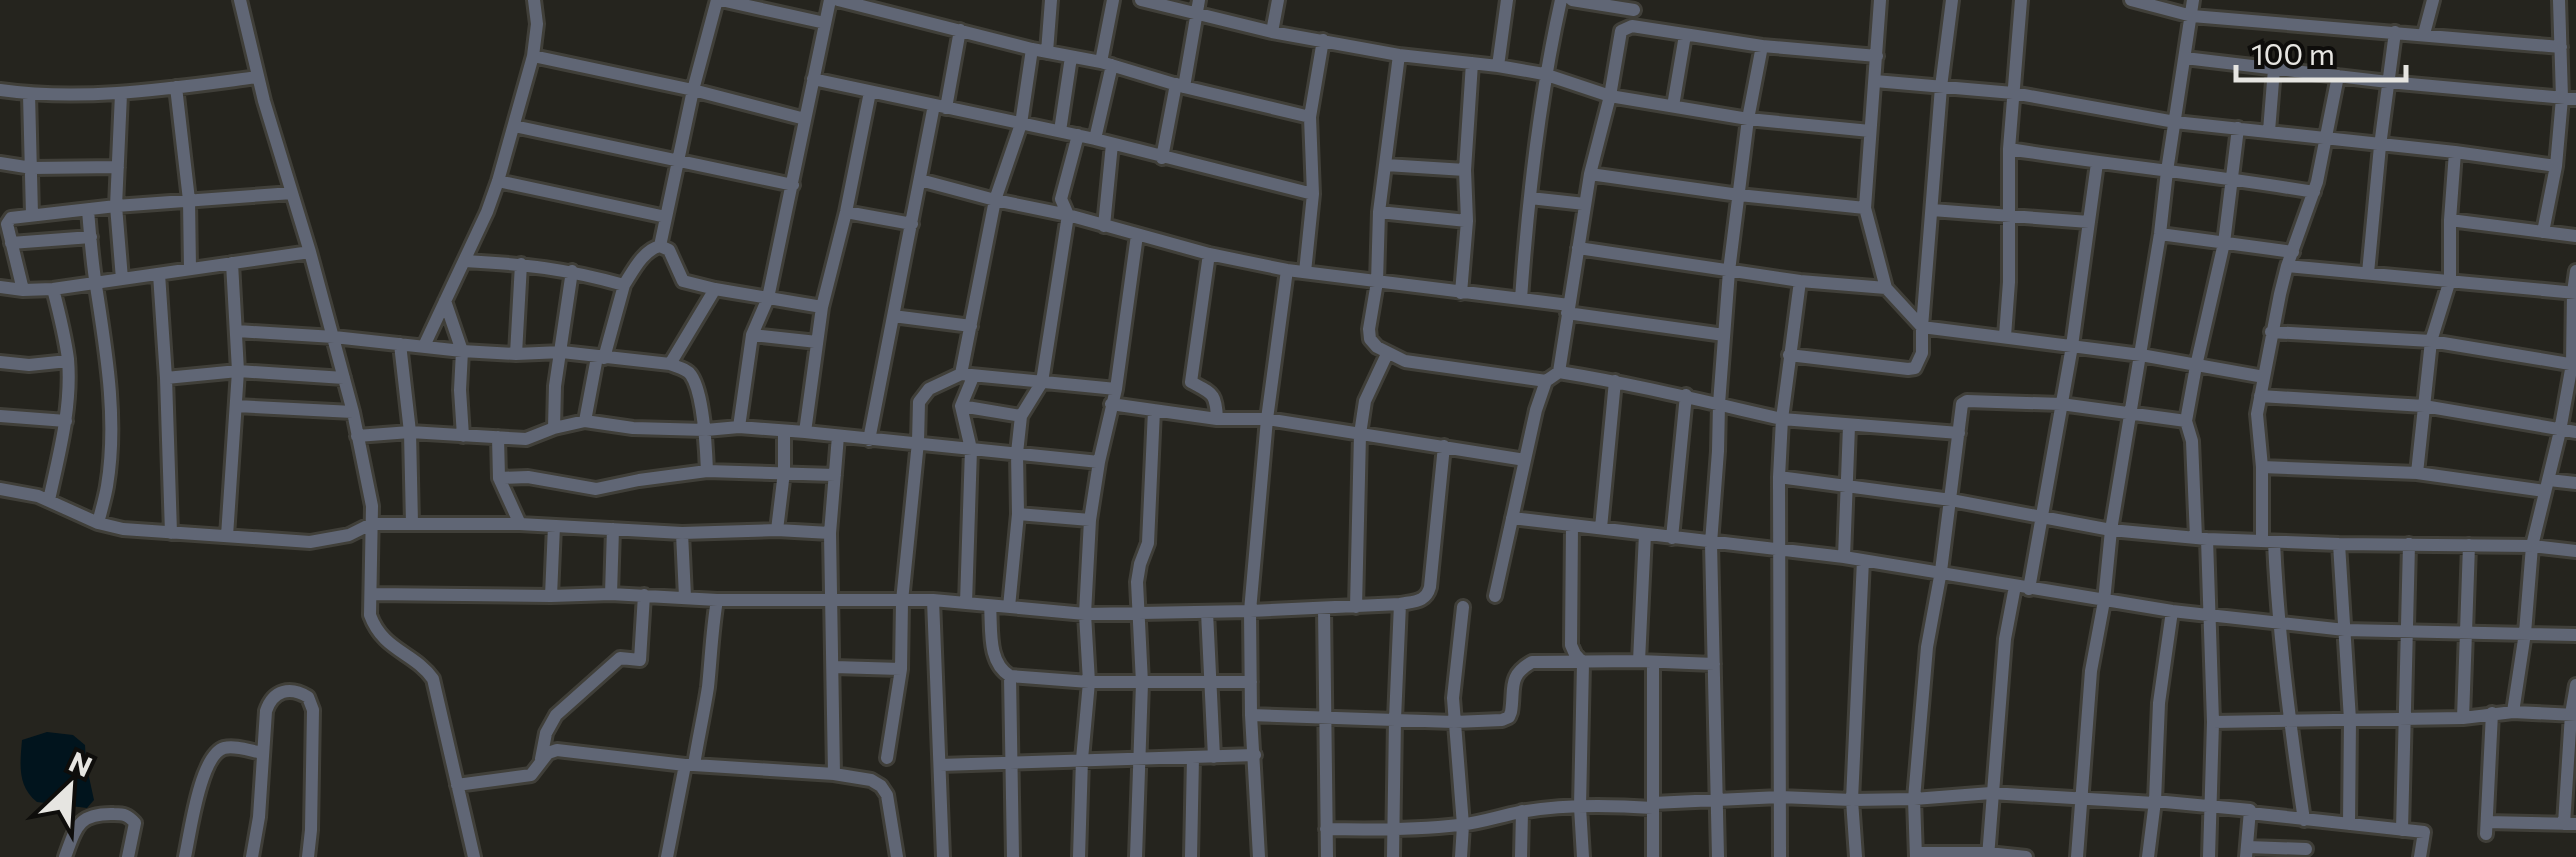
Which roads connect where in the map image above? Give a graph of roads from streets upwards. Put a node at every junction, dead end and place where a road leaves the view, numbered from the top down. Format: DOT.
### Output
graph roads {
  1 [pos="240,0"];
  2 [pos="534,0"];
  3 [pos="719,0"];
  4 [pos="830,0"];
  5 [pos="838,0"];
  6 [pos="1051,0"];
  7 [pos="1113,0"];
  8 [pos="1141,0"];
  9 [pos="1198,0"];
  10 [pos="1278,0"];
  11 [pos="1507,0"];
  12 [pos="1560,0"];
  13 [pos="1572,0"];
  14 [pos="1880,0"];
  15 [pos="1952,0"];
  16 [pos="2020,0"];
  17 [pos="2131,0"];
  18 [pos="2193,0"];
  19 [pos="2432,0"];
  20 [pos="2559,0"];
  21 [pos="1635,5"];
  22 [pos="886,6"];
  23 [pos="1196,15"];
  24 [pos="2192,16"];
  25 [pos="825,23"];
  26 [pos="1632,26"];
  27 [pos="960,30"];
  28 [pos="1272,32"];
  29 [pos="2395,32"];
  30 [pos="2424,34"];
  31 [pos="1685,35"];
  32 [pos="1324,40"];
  33 [pos="1762,46"];
  34 [pos="2560,47"];
  35 [pos="1032,49"];
  36 [pos="1048,52"];
  37 [pos="1399,55"];
  38 [pos="533,56"];
  39 [pos="1877,56"];
  40 [pos="1072,57"];
  41 [pos="2185,58"];
  42 [pos="1472,63"];
  43 [pos="1107,64"];
  44 [pos="1498,66"];
  45 [pos="2274,68"];
  46 [pos="1544,74"];
  47 [pos="2338,76"];
  48 [pos="258,77"];
  49 [pos="814,79"];
  50 [pos="1875,82"];
  51 [pos="2388,82"];
  52 [pos="1180,86"];
  53 [pos="1941,86"];
  54 [pos="176,87"];
  55 [pos="0,90"];
  56 [pos="693,90"];
  57 [pos="870,92"];
  58 [pos="2013,93"];
  59 [pos="29,94"];
  60 [pos="121,94"];
  61 [pos="1610,96"];
  62 [pos="2569,99"];
  63 [pos="940,106"];
  64 [pos="1673,106"];
  65 [pos="1310,117"];
  66 [pos="806,119"];
  67 [pos="1748,120"];
  68 [pos="2174,122"];
  69 [pos="1021,124"];
  70 [pos="514,126"];
  71 [pos="2238,128"];
  72 [pos="1060,131"];
  73 [pos="2268,131"];
  74 [pos="1870,132"];
  75 [pos="1078,135"];
  76 [pos="2326,138"];
  77 [pos="1096,139"];
  78 [pos="1112,144"];
  79 [pos="2380,146"];
  80 [pos="2009,149"];
  81 [pos="2455,152"];
  82 [pos="1162,158"];
  83 [pos="678,161"];
  84 [pos="2097,162"];
  85 [pos="0,163"];
  86 [pos="1386,164"];
  87 [pos="2556,166"];
  88 [pos="118,167"];
  89 [pos="32,168"];
  90 [pos="1465,170"];
  91 [pos="2167,171"];
  92 [pos="1590,174"];
  93 [pos="2232,178"];
  94 [pos="920,180"];
  95 [pos="498,181"];
  96 [pos="793,185"];
  97 [pos="2314,192"];
  98 [pos="292,193"];
  99 [pos="1313,194"];
  100 [pos="1739,195"];
  101 [pos="1530,198"];
  102 [pos="190,200"];
  103 [pos="996,200"];
  104 [pos="1585,204"];
  105 [pos="116,206"];
  106 [pos="1865,208"];
  107 [pos="88,210"];
  108 [pos="1932,210"];
  109 [pos="846,212"];
  110 [pos="1379,212"];
  111 [pos="32,215"];
  112 [pos="1068,215"];
  113 [pos="2010,216"];
  114 [pos="666,218"];
  115 [pos="1467,220"];
  116 [pos="2450,220"];
  117 [pos="2089,222"];
  118 [pos="912,224"];
  119 [pos="1104,226"];
  120 [pos="2544,232"];
  121 [pos="1136,234"];
  122 [pos="2160,234"];
  123 [pos="2576,236"];
  124 [pos="91,237"];
  125 [pos="11,243"];
  126 [pos="2224,243"];
  127 [pos="660,246"];
  128 [pos="1578,248"];
  129 [pos="310,252"];
  130 [pos="2293,252"];
  131 [pos="1209,254"];
  132 [pos="465,261"];
  133 [pos="232,263"];
  134 [pos="522,264"];
  135 [pos="2287,266"];
  136 [pos="190,269"];
  137 [pos="1287,270"];
  138 [pos="2576,270"];
  139 [pos="572,271"];
  140 [pos="1730,271"];
  141 [pos="1305,272"];
  142 [pos="2368,273"];
  143 [pos="159,274"];
  144 [pos="122,279"];
  145 [pos="2450,280"];
  146 [pos="1800,281"];
  147 [pos="95,282"];
  148 [pos="1377,282"];
  149 [pos="624,285"];
  150 [pos="0,287"];
  151 [pos="1886,288"];
  152 [pos="54,289"];
  153 [pos="715,289"];
  154 [pos="23,290"];
  155 [pos="1461,292"];
  156 [pos="2575,292"];
  157 [pos="768,298"];
  158 [pos="1522,299"];
  159 [pos="444,301"];
  160 [pos="822,307"];
  161 [pos="1568,309"];
  162 [pos="893,316"];
  163 [pos="971,326"];
  164 [pos="1922,327"];
  165 [pos="237,332"];
  166 [pos="2272,332"];
  167 [pos="752,335"];
  168 [pos="1724,335"];
  169 [pos="2005,336"];
  170 [pos="334,337"];
  171 [pos="2431,341"];
  172 [pos="817,342"];
  173 [pos="400,344"];
  174 [pos="424,346"];
  175 [pos="2072,346"];
  176 [pos="462,351"];
  177 [pos="562,352"];
  178 [pos="516,354"];
  179 [pos="1386,354"];
  180 [pos="1789,355"];
  181 [pos="2140,355"];
  182 [pos="600,357"];
  183 [pos="0,362"];
  184 [pos="68,362"];
  185 [pos="670,364"];
  186 [pos="2574,364"];
  187 [pos="2196,366"];
  188 [pos="238,371"];
  189 [pos="1558,372"];
  190 [pos="967,376"];
  191 [pos="2264,377"];
  192 [pos="166,378"];
  193 [pos="344,378"];
  194 [pos="1546,381"];
  195 [pos="1615,381"];
  196 [pos="1042,382"];
  197 [pos="1116,389"];
  198 [pos="1686,396"];
  199 [pos="2260,396"];
  200 [pos="1111,404"];
  201 [pos="1718,404"];
  202 [pos="2061,404"];
  203 [pos="236,406"];
  204 [pos="961,406"];
  205 [pos="2424,406"];
  206 [pos="1154,410"];
  207 [pos="353,412"];
  208 [pos="2129,413"];
  209 [pos="0,416"];
  210 [pos="1021,416"];
  211 [pos="1217,419"];
  212 [pos="1267,419"];
  213 [pos="1782,420"];
  214 [pos="2186,420"];
  215 [pos="66,421"];
  216 [pos="585,421"];
  217 [pos="1849,426"];
  218 [pos="739,427"];
  219 [pos="554,428"];
  220 [pos="706,430"];
  221 [pos="784,430"];
  222 [pos="2560,431"];
  223 [pos="410,432"];
  224 [pos="805,432"];
  225 [pos="2576,432"];
  226 [pos="1959,433"];
  227 [pos="1360,434"];
  228 [pos="357,436"];
  229 [pos="463,436"];
  230 [pos="838,436"];
  231 [pos="498,438"];
  232 [pos="869,440"];
  233 [pos="918,442"];
  234 [pos="1444,446"];
  235 [pos="971,449"];
  236 [pos="1018,453"];
  237 [pos="1524,460"];
  238 [pos="1099,462"];
  239 [pos="2262,467"];
  240 [pos="707,471"];
  241 [pos="784,472"];
  242 [pos="2417,473"];
  243 [pos="835,476"];
  244 [pos="1779,477"];
  245 [pos="498,478"];
  246 [pos="2576,482"];
  247 [pos="2547,485"];
  248 [pos="1848,487"];
  249 [pos="0,489"];
  250 [pos="49,500"];
  251 [pos="1951,500"];
  252 [pos="1018,514"];
  253 [pos="1512,518"];
  254 [pos="2042,518"];
  255 [pos="1090,520"];
  256 [pos="98,523"];
  257 [pos="371,524"];
  258 [pos="412,524"];
  259 [pos="520,524"];
  260 [pos="554,526"];
  261 [pos="1572,526"];
  262 [pos="1600,528"];
  263 [pos="613,529"];
  264 [pos="777,530"];
  265 [pos="2110,530"];
  266 [pos="170,533"];
  267 [pos="682,533"];
  268 [pos="830,533"];
  269 [pos="1645,534"];
  270 [pos="227,536"];
  271 [pos="1672,538"];
  272 [pos="2202,538"];
  273 [pos="2268,542"];
  274 [pos="1711,543"];
  275 [pos="2339,544"];
  276 [pos="2409,544"];
  277 [pos="2469,545"];
  278 [pos="2532,546"];
  279 [pos="1780,550"];
  280 [pos="2576,551"];
  281 [pos="1844,557"];
  282 [pos="1863,560"];
  283 [pos="1941,571"];
  284 [pos="2022,587"];
  285 [pos="372,594"];
  286 [pos="611,594"];
  287 [pos="644,595"];
  288 [pos="552,596"];
  289 [pos="1495,596"];
  290 [pos="685,597"];
  291 [pos="832,598"];
  292 [pos="717,600"];
  293 [pos="933,600"];
  294 [pos="902,601"];
  295 [pos="2104,601"];
  296 [pos="966,603"];
  297 [pos="1400,604"];
  298 [pos="990,606"];
  299 [pos="1356,606"];
  300 [pos="1009,607"];
  301 [pos="1324,608"];
  302 [pos="1464,608"];
  303 [pos="1250,611"];
  304 [pos="1208,612"];
  305 [pos="2172,612"];
  306 [pos="1138,613"];
  307 [pos="1085,614"];
  308 [pos="2211,616"];
  309 [pos="2278,623"];
  310 [pos="2345,630"];
  311 [pos="2408,631"];
  312 [pos="2466,632"];
  313 [pos="2525,632"];
  314 [pos="2576,635"];
  315 [pos="1646,662"];
  316 [pos="1583,663"];
  317 [pos="1714,664"];
  318 [pos="834,667"];
  319 [pos="901,669"];
  320 [pos="1010,676"];
  321 [pos="1089,682"];
  322 [pos="1212,682"];
  323 [pos="1250,682"];
  324 [pos="1142,683"];
  325 [pos="2576,685"];
  326 [pos="2492,712"];
  327 [pos="2513,712"];
  328 [pos="2573,714"];
  329 [pos="1251,716"];
  330 [pos="1326,718"];
  331 [pos="2463,718"];
  332 [pos="1395,720"];
  333 [pos="2289,720"];
  334 [pos="2350,720"];
  335 [pos="2404,720"];
  336 [pos="1454,722"];
  337 [pos="2213,722"];
  338 [pos="263,752"];
  339 [pos="1255,755"];
  340 [pos="1140,757"];
  341 [pos="1193,757"];
  342 [pos="1214,757"];
  343 [pos="887,758"];
  344 [pos="1082,759"];
  345 [pos="541,761"];
  346 [pos="1011,761"];
  347 [pos="940,764"];
  348 [pos="689,765"];
  349 [pos="834,774"];
  350 [pos="457,784"];
  351 [pos="1991,793"];
  352 [pos="1780,796"];
  353 [pos="2081,797"];
  354 [pos="1914,799"];
  355 [pos="1716,800"];
  356 [pos="1852,800"];
  357 [pos="2154,802"];
  358 [pos="1653,805"];
  359 [pos="1580,807"];
  360 [pos="2211,807"];
  361 [pos="1522,812"];
  362 [pos="2250,813"];
  363 [pos="2304,820"];
  364 [pos="2348,824"];
  365 [pos="2570,824"];
  366 [pos="1463,825"];
  367 [pos="1326,829"];
  368 [pos="1392,830"];
  369 [pos="2402,830"];
  370 [pos="2306,849"];
  371 [pos="2247,852"];
  372 [pos="1916,855"];
  373 [pos="1988,855"];
  374 [pos="65,857"];
  375 [pos="128,857"];
  376 [pos="186,857"];
  377 [pos="252,857"];
  378 [pos="308,857"];
  379 [pos="474,857"];
  380 [pos="667,857"];
  381 [pos="897,857"];
  382 [pos="944,857"];
  383 [pos="1012,857"];
  384 [pos="1079,857"];
  385 [pos="1136,857"];
  386 [pos="1191,857"];
  387 [pos="1252,857"];
  388 [pos="1259,857"];
  389 [pos="1326,857"];
  390 [pos="1393,857"];
  391 [pos="1461,857"];
  392 [pos="1521,857"];
  393 [pos="1583,857"];
  394 [pos="1652,857"];
  395 [pos="1718,857"];
  396 [pos="1780,857"];
  397 [pos="1856,857"];
  398 [pos="2026,857"];
  399 [pos="2077,857"];
  400 [pos="2148,857"];
  401 [pos="2209,857"];
  402 [pos="2420,857"];
  1 -- 48 [label="street"];
  2 -- 38 [label="street"];
  3 -- 25 [label="street"];
  3 -- 56 [label="street"];
  4 -- 25 [label="street"];
  5 -- 22 [label="street"];
  6 -- 36 [label="street"];
  7 -- 43 [label="street"];
  8 -- 23 [label="street"];
  9 -- 23 [label="street"];
  10 -- 28 [label="street"];
  11 -- 44 [label="street"];
  12 -- 46 [label="street"];
  13 -- 21 [label="street"];
  14 -- 39 [label="street"];
  15 -- 53 [label="street"];
  16 -- 58 [label="street"];
  17 -- 24 [label="street"];
  18 -- 24 [label="street"];
  19 -- 30 [label="street"];
  20 -- 34 [label="street"];
  21 -- 26 [label="street"];
  22 -- 27 [label="street"];
  23 -- 28 [label="street"];
  23 -- 52 [label="street"];
  24 -- 29 [label="street"];
  24 -- 41 [label="street"];
  25 -- 49 [label="street"];
  26 -- 31 [label="street"];
  26 -- 61 [label="street"];
  27 -- 35 [label="street"];
  27 -- 63 [label="street"];
  28 -- 32 [label="street"];
  29 -- 30 [label="street"];
  29 -- 51 [label="street"];
  30 -- 34 [label="street"];
  31 -- 33 [label="street"];
  31 -- 64 [label="street"];
  32 -- 37 [label="street"];
  32 -- 65 [label="street"];
  33 -- 39 [label="street"];
  33 -- 67 [label="street"];
  34 -- 62 [label="street"];
  35 -- 36 [label="street"];
  35 -- 69 [label="street"];
  36 -- 40 [label="street"];
  37 -- 42 [label="street"];
  37 -- 86 [label="street"];
  38 -- 56 [label="street"];
  38 -- 70 [label="street"];
  39 -- 50 [label="street"];
  40 -- 43 [label="street"];
  40 -- 72 [label="street"];
  41 -- 45 [label="street"];
  41 -- 68 [label="street"];
  42 -- 44 [label="street"];
  42 -- 90 [label="street"];
  43 -- 52 [label="street"];
  43 -- 77 [label="street"];
  44 -- 46 [label="street"];
  45 -- 47 [label="street"];
  45 -- 73 [label="street"];
  46 -- 61 [label="street"];
  46 -- 101 [label="street"];
  47 -- 51 [label="street"];
  47 -- 76 [label="street"];
  48 -- 54 [label="street"];
  48 -- 98 [label="street"];
  49 -- 57 [label="street"];
  49 -- 66 [label="street"];
  50 -- 53 [label="street"];
  50 -- 74 [label="street"];
  51 -- 62 [label="street"];
  51 -- 79 [label="street"];
  52 -- 65 [label="street"];
  52 -- 82 [label="street"];
  53 -- 58 [label="street"];
  53 -- 108 [label="street"];
  54 -- 60 [label="street"];
  54 -- 102 [label="street"];
  55 -- 59 [label="street"];
  56 -- 66 [label="street"];
  56 -- 83 [label="street"];
  57 -- 63 [label="street"];
  57 -- 109 [label="street"];
  58 -- 68 [label="street"];
  58 -- 80 [label="street"];
  59 -- 60 [label="street"];
  59 -- 89 [label="street"];
  60 -- 88 [label="street"];
  61 -- 64 [label="street"];
  61 -- 92 [label="street"];
  62 -- 87 [label="street"];
  63 -- 69 [label="street"];
  63 -- 94 [label="street"];
  64 -- 67 [label="street"];
  65 -- 99 [label="street"];
  66 -- 96 [label="street"];
  67 -- 74 [label="street"];
  67 -- 100 [label="street"];
  68 -- 71 [label="street"];
  68 -- 91 [label="street"];
  69 -- 72 [label="street"];
  69 -- 103 [label="street"];
  70 -- 83 [label="street"];
  70 -- 95 [label="street"];
  71 -- 73 [label="street"];
  71 -- 93 [label="street"];
  72 -- 75 [label="street"];
  73 -- 76 [label="street"];
  74 -- 106 [label="street"];
  75 -- 77 [label="street"];
  75 -- 112 [label="street"];
  76 -- 79 [label="street"];
  76 -- 97 [label="street"];
  77 -- 78 [label="street"];
  78 -- 82 [label="street"];
  78 -- 119 [label="street"];
  79 -- 81 [label="street"];
  79 -- 142 [label="street"];
  80 -- 84 [label="street"];
  80 -- 113 [label="street"];
  81 -- 87 [label="street"];
  81 -- 116 [label="street"];
  82 -- 99 [label="street"];
  83 -- 96 [label="street"];
  83 -- 114 [label="street"];
  84 -- 91 [label="street"];
  84 -- 117 [label="street"];
  85 -- 89 [label="street"];
  86 -- 90 [label="street"];
  86 -- 110 [label="street"];
  87 -- 120 [label="street"];
  88 -- 89 [label="street"];
  88 -- 105 [label="street"];
  89 -- 111 [label="street"];
  90 -- 115 [label="street"];
  91 -- 93 [label="street"];
  91 -- 122 [label="street"];
  92 -- 100 [label="street"];
  92 -- 104 [label="street"];
  93 -- 97 [label="street"];
  93 -- 126 [label="street"];
  94 -- 103 [label="street"];
  94 -- 118 [label="street"];
  95 -- 114 [label="street"];
  95 -- 132 [label="street"];
  96 -- 157 [label="street"];
  97 -- 130 [label="street"];
  98 -- 102 [label="street"];
  98 -- 129 [label="street"];
  99 -- 141 [label="street"];
  100 -- 106 [label="street"];
  100 -- 140 [label="street"];
  101 -- 104 [label="street"];
  101 -- 158 [label="street"];
  102 -- 105 [label="street"];
  102 -- 136 [label="street"];
  103 -- 112 [label="street"];
  103 -- 163 [label="street"];
  104 -- 128 [label="street"];
  105 -- 107 [label="street"];
  105 -- 144 [label="street"];
  106 -- 151 [label="street"];
  107 -- 111 [label="street"];
  107 -- 124 [label="street"];
  108 -- 113 [label="street"];
  108 -- 164 [label="street"];
  109 -- 118 [label="street"];
  109 -- 160 [label="street"];
  110 -- 115 [label="street"];
  110 -- 148 [label="street"];
  111 -- 125 [label="street"];
  112 -- 119 [label="street"];
  112 -- 196 [label="street"];
  113 -- 117 [label="street"];
  113 -- 169 [label="street"];
  114 -- 127 [label="street"];
  115 -- 155 [label="street"];
  116 -- 120 [label="street"];
  116 -- 145 [label="street"];
  117 -- 175 [label="street"];
  118 -- 162 [label="street"];
  119 -- 121 [label="street"];
  120 -- 123 [label="street"];
  121 -- 131 [label="street"];
  121 -- 197 [label="street"];
  122 -- 126 [label="street"];
  122 -- 181 [label="street"];
  124 -- 125 [label="street"];
  124 -- 147 [label="street"];
  125 -- 154 [label="street"];
  126 -- 130 [label="street"];
  126 -- 187 [label="street"];
  127 -- 149 [label="street"];
  127 -- 153 [label="street"];
  128 -- 140 [label="street"];
  128 -- 161 [label="street"];
  129 -- 133 [label="street"];
  129 -- 170 [label="street"];
  130 -- 135 [label="street"];
  131 -- 137 [label="street"];
  131 -- 211 [label="street"];
  132 -- 134 [label="street"];
  132 -- 159 [label="street"];
  133 -- 136 [label="street"];
  133 -- 165 [label="street"];
  134 -- 139 [label="street"];
  134 -- 178 [label="street"];
  135 -- 142 [label="street"];
  135 -- 166 [label="street"];
  136 -- 143 [label="street"];
  137 -- 141 [label="street"];
  137 -- 212 [label="street"];
  138 -- 156 [label="street"];
  139 -- 149 [label="street"];
  139 -- 177 [label="street"];
  140 -- 146 [label="street"];
  140 -- 168 [label="street"];
  141 -- 148 [label="street"];
  142 -- 145 [label="street"];
  143 -- 144 [label="street"];
  143 -- 192 [label="street"];
  144 -- 147 [label="street"];
  145 -- 156 [label="street"];
  145 -- 171 [label="street"];
  146 -- 151 [label="street"];
  146 -- 180 [label="street"];
  147 -- 152 [label="street"];
  147 -- 256 [label="street"];
  148 -- 155 [label="street"];
  148 -- 179 [label="street"];
  149 -- 182 [label="street"];
  150 -- 154 [label="street"];
  151 -- 164 [label="street"];
  152 -- 154 [label="street"];
  152 -- 184 [label="street"];
  153 -- 157 [label="street"];
  153 -- 185 [label="street"];
  155 -- 158 [label="street"];
  156 -- 186 [label="street"];
  157 -- 160 [label="street"];
  157 -- 167 [label="street"];
  158 -- 161 [label="street"];
  159 -- 174 [label="street"];
  159 -- 176 [label="street"];
  160 -- 172 [label="street"];
  161 -- 168 [label="street"];
  161 -- 189 [label="street"];
  162 -- 163 [label="street"];
  162 -- 232 [label="street"];
  163 -- 190 [label="street"];
  164 -- 169 [label="street"];
  164 -- 180 [label="street"];
  165 -- 170 [label="street"];
  165 -- 188 [label="street"];
  166 -- 171 [label="street"];
  166 -- 191 [label="street"];
  167 -- 172 [label="street"];
  167 -- 218 [label="street"];
  168 -- 201 [label="street"];
  169 -- 175 [label="street"];
  170 -- 173 [label="street"];
  170 -- 193 [label="street"];
  171 -- 186 [label="street"];
  171 -- 205 [label="street"];
  172 -- 224 [label="street"];
  173 -- 174 [label="street"];
  173 -- 223 [label="street"];
  174 -- 176 [label="street"];
  175 -- 181 [label="street"];
  175 -- 202 [label="street"];
  176 -- 178 [label="street"];
  176 -- 229 [label="street"];
  177 -- 178 [label="street"];
  177 -- 182 [label="street"];
  177 -- 219 [label="street"];
  179 -- 194 [label="street"];
  179 -- 227 [label="street"];
  180 -- 213 [label="street"];
  181 -- 187 [label="street"];
  181 -- 208 [label="street"];
  182 -- 185 [label="street"];
  182 -- 216 [label="street"];
  183 -- 184 [label="street"];
  184 -- 215 [label="street"];
  185 -- 220 [label="street"];
  186 -- 222 [label="street"];
  187 -- 191 [label="street"];
  187 -- 214 [label="street"];
  188 -- 192 [label="street"];
  188 -- 193 [label="street"];
  188 -- 203 [label="street"];
  189 -- 194 [label="street"];
  189 -- 195 [label="street"];
  190 -- 196 [label="street"];
  190 -- 204 [label="street"];
  190 -- 233 [label="street"];
  191 -- 199 [label="street"];
  192 -- 266 [label="street"];
  193 -- 207 [label="street"];
  194 -- 237 [label="street"];
  195 -- 198 [label="street"];
  195 -- 262 [label="street"];
  196 -- 197 [label="street"];
  196 -- 210 [label="street"];
  197 -- 200 [label="street"];
  198 -- 201 [label="street"];
  198 -- 271 [label="street"];
  199 -- 205 [label="street"];
  199 -- 239 [label="street"];
  200 -- 206 [label="street"];
  200 -- 238 [label="street"];
  201 -- 213 [label="street"];
  201 -- 274 [label="street"];
  202 -- 208 [label="street"];
  202 -- 226 [label="street"];
  202 -- 254 [label="street"];
  203 -- 207 [label="street"];
  203 -- 270 [label="street"];
  204 -- 210 [label="street"];
  204 -- 235 [label="street"];
  205 -- 222 [label="street"];
  205 -- 242 [label="street"];
  206 -- 211 [label="street"];
  206 -- 306 [label="street"];
  207 -- 228 [label="street"];
  208 -- 214 [label="street"];
  208 -- 265 [label="street"];
  209 -- 215 [label="street"];
  210 -- 236 [label="street"];
  211 -- 212 [label="street"];
  212 -- 227 [label="street"];
  212 -- 303 [label="street"];
  213 -- 217 [label="street"];
  213 -- 244 [label="street"];
  214 -- 272 [label="street"];
  215 -- 250 [label="street"];
  216 -- 219 [label="street"];
  216 -- 220 [label="street"];
  217 -- 226 [label="street"];
  217 -- 248 [label="street"];
  218 -- 220 [label="street"];
  218 -- 221 [label="street"];
  219 -- 231 [label="street"];
  220 -- 240 [label="street"];
  221 -- 224 [label="street"];
  221 -- 241 [label="street"];
  222 -- 225 [label="street"];
  222 -- 247 [label="street"];
  223 -- 228 [label="street"];
  223 -- 229 [label="street"];
  223 -- 258 [label="street"];
  224 -- 230 [label="street"];
  226 -- 251 [label="street"];
  227 -- 234 [label="street"];
  227 -- 299 [label="street"];
  228 -- 257 [label="street"];
  229 -- 231 [label="street"];
  230 -- 232 [label="street"];
  230 -- 243 [label="street"];
  231 -- 245 [label="street"];
  232 -- 233 [label="street"];
  233 -- 235 [label="street"];
  233 -- 294 [label="street"];
  234 -- 237 [label="street"];
  234 -- 297 [label="street"];
  235 -- 236 [label="street"];
  235 -- 296 [label="street"];
  236 -- 238 [label="street"];
  236 -- 252 [label="street"];
  237 -- 253 [label="street"];
  238 -- 255 [label="street"];
  239 -- 242 [label="street"];
  239 -- 273 [label="street"];
  240 -- 241 [label="street"];
  240 -- 245 [label="street"];
  241 -- 243 [label="street"];
  241 -- 264 [label="street"];
  242 -- 247 [label="street"];
  243 -- 268 [label="street"];
  244 -- 248 [label="street"];
  244 -- 279 [label="street"];
  245 -- 259 [label="street"];
  246 -- 247 [label="street"];
  247 -- 278 [label="street"];
  248 -- 251 [label="street"];
  248 -- 281 [label="street"];
  249 -- 250 [label="street"];
  250 -- 256 [label="street"];
  251 -- 254 [label="street"];
  251 -- 283 [label="street"];
  252 -- 255 [label="street"];
  252 -- 300 [label="street"];
  253 -- 261 [label="street"];
  253 -- 289 [label="street"];
  254 -- 265 [label="street"];
  254 -- 284 [label="street"];
  255 -- 307 [label="street"];
  256 -- 266 [label="street"];
  257 -- 258 [label="street"];
  257 -- 270 [label="street"];
  257 -- 285 [label="street"];
  258 -- 259 [label="street"];
  259 -- 260 [label="street"];
  260 -- 263 [label="street"];
  260 -- 288 [label="street"];
  261 -- 262 [label="street"];
  261 -- 316 [label="street"];
  262 -- 269 [label="street"];
  263 -- 267 [label="street"];
  263 -- 286 [label="street"];
  264 -- 267 [label="street"];
  264 -- 268 [label="street"];
  265 -- 272 [label="street"];
  265 -- 295 [label="street"];
  266 -- 270 [label="street"];
  267 -- 290 [label="street"];
  268 -- 291 [label="street"];
  269 -- 271 [label="street"];
  269 -- 315 [label="street"];
  271 -- 274 [label="street"];
  272 -- 273 [label="street"];
  272 -- 308 [label="street"];
  273 -- 275 [label="street"];
  273 -- 309 [label="street"];
  274 -- 279 [label="street"];
  274 -- 317 [label="street"];
  275 -- 276 [label="street"];
  275 -- 310 [label="street"];
  276 -- 277 [label="street"];
  276 -- 311 [label="street"];
  277 -- 278 [label="street"];
  277 -- 312 [label="street"];
  278 -- 280 [label="street"];
  278 -- 313 [label="street"];
  279 -- 281 [label="street"];
  279 -- 352 [label="street"];
  281 -- 282 [label="street"];
  282 -- 283 [label="street"];
  282 -- 356 [label="street"];
  283 -- 284 [label="street"];
  283 -- 354 [label="street"];
  284 -- 295 [label="street"];
  284 -- 351 [label="street"];
  285 -- 288 [label="street"];
  285 -- 350 [label="street"];
  286 -- 287 [label="street"];
  286 -- 288 [label="street"];
  287 -- 290 [label="street"];
  287 -- 345 [label="street"];
  290 -- 292 [label="street"];
  291 -- 292 [label="street"];
  291 -- 294 [label="street"];
  291 -- 318 [label="street"];
  292 -- 348 [label="street"];
  293 -- 294 [label="street"];
  293 -- 296 [label="street"];
  293 -- 347 [label="street"];
  294 -- 319 [label="street"];
  295 -- 305 [label="street"];
  295 -- 353 [label="street"];
  296 -- 298 [label="street"];
  297 -- 299 [label="street"];
  297 -- 332 [label="street"];
  298 -- 300 [label="street"];
  298 -- 320 [label="street"];
  299 -- 301 [label="street"];
  300 -- 307 [label="street"];
  301 -- 303 [label="street"];
  301 -- 330 [label="street"];
  302 -- 336 [label="street"];
  303 -- 304 [label="street"];
  303 -- 323 [label="street"];
  304 -- 306 [label="street"];
  304 -- 322 [label="street"];
  305 -- 308 [label="street"];
  305 -- 357 [label="street"];
  306 -- 307 [label="street"];
  306 -- 324 [label="street"];
  307 -- 321 [label="street"];
  308 -- 309 [label="street"];
  308 -- 337 [label="street"];
  309 -- 310 [label="street"];
  309 -- 333 [label="street"];
  310 -- 311 [label="street"];
  310 -- 334 [label="street"];
  311 -- 312 [label="street"];
  311 -- 335 [label="street"];
  312 -- 313 [label="street"];
  312 -- 331 [label="street"];
  313 -- 314 [label="street"];
  313 -- 327 [label="street"];
  315 -- 316 [label="street"];
  315 -- 317 [label="street"];
  315 -- 358 [label="street"];
  316 -- 336 [label="street"];
  316 -- 359 [label="street"];
  317 -- 355 [label="street"];
  318 -- 319 [label="street"];
  318 -- 349 [label="street"];
  319 -- 343 [label="street"];
  320 -- 321 [label="street"];
  320 -- 346 [label="street"];
  321 -- 324 [label="street"];
  321 -- 344 [label="street"];
  322 -- 323 [label="street"];
  322 -- 324 [label="street"];
  322 -- 342 [label="street"];
  323 -- 329 [label="street"];
  324 -- 340 [label="street"];
  325 -- 328 [label="street"];
  326 -- 327 [label="street"];
  326 -- 331 [label="street"];
  326 -- 365 [label="street"];
  327 -- 328 [label="street"];
  328 -- 365 [label="street"];
  329 -- 330 [label="street"];
  329 -- 339 [label="street"];
  330 -- 332 [label="street"];
  330 -- 367 [label="street"];
  331 -- 335 [label="street"];
  332 -- 336 [label="street"];
  332 -- 368 [label="street"];
  333 -- 334 [label="street"];
  333 -- 337 [label="street"];
  333 -- 363 [label="street"];
  334 -- 335 [label="street"];
  334 -- 364 [label="street"];
  335 -- 369 [label="street"];
  336 -- 366 [label="street"];
  337 -- 360 [label="street"];
  338 -- 376 [label="street"];
  338 -- 377 [label="street"];
  338 -- 378 [label="street"];
  339 -- 342 [label="street"];
  339 -- 388 [label="street"];
  340 -- 341 [label="street"];
  340 -- 344 [label="street"];
  340 -- 385 [label="street"];
  341 -- 342 [label="street"];
  341 -- 386 [label="street"];
  344 -- 346 [label="street"];
  344 -- 384 [label="street"];
  345 -- 348 [label="street"];
  345 -- 350 [label="street"];
  346 -- 347 [label="street"];
  346 -- 383 [label="street"];
  347 -- 382 [label="street"];
  348 -- 349 [label="street"];
  348 -- 380 [label="street"];
  349 -- 381 [label="street"];
  350 -- 379 [label="street"];
  351 -- 353 [label="street"];
  351 -- 354 [label="street"];
  351 -- 373 [label="street"];
  352 -- 355 [label="street"];
  352 -- 356 [label="street"];
  352 -- 396 [label="street"];
  353 -- 357 [label="street"];
  353 -- 399 [label="street"];
  354 -- 356 [label="street"];
  354 -- 372 [label="street"];
  355 -- 358 [label="street"];
  355 -- 395 [label="street"];
  356 -- 397 [label="street"];
  357 -- 360 [label="street"];
  357 -- 400 [label="street"];
  358 -- 359 [label="street"];
  358 -- 394 [label="street"];
  359 -- 361 [label="street"];
  359 -- 393 [label="street"];
  360 -- 362 [label="street"];
  360 -- 401 [label="street"];
  361 -- 366 [label="street"];
  361 -- 392 [label="street"];
  362 -- 363 [label="street"];
  362 -- 371 [label="street"];
  363 -- 364 [label="street"];
  364 -- 369 [label="street"];
  366 -- 368 [label="street"];
  366 -- 391 [label="street"];
  367 -- 368 [label="street"];
  367 -- 389 [label="street"];
  368 -- 390 [label="street"];
  369 -- 402 [label="street"];
  370 -- 371 [label="street"];
  372 -- 373 [label="street"];
  373 -- 398 [label="street"];
  374 -- 375 [label="street"];
  387 -- 388 [label="street"];
}
